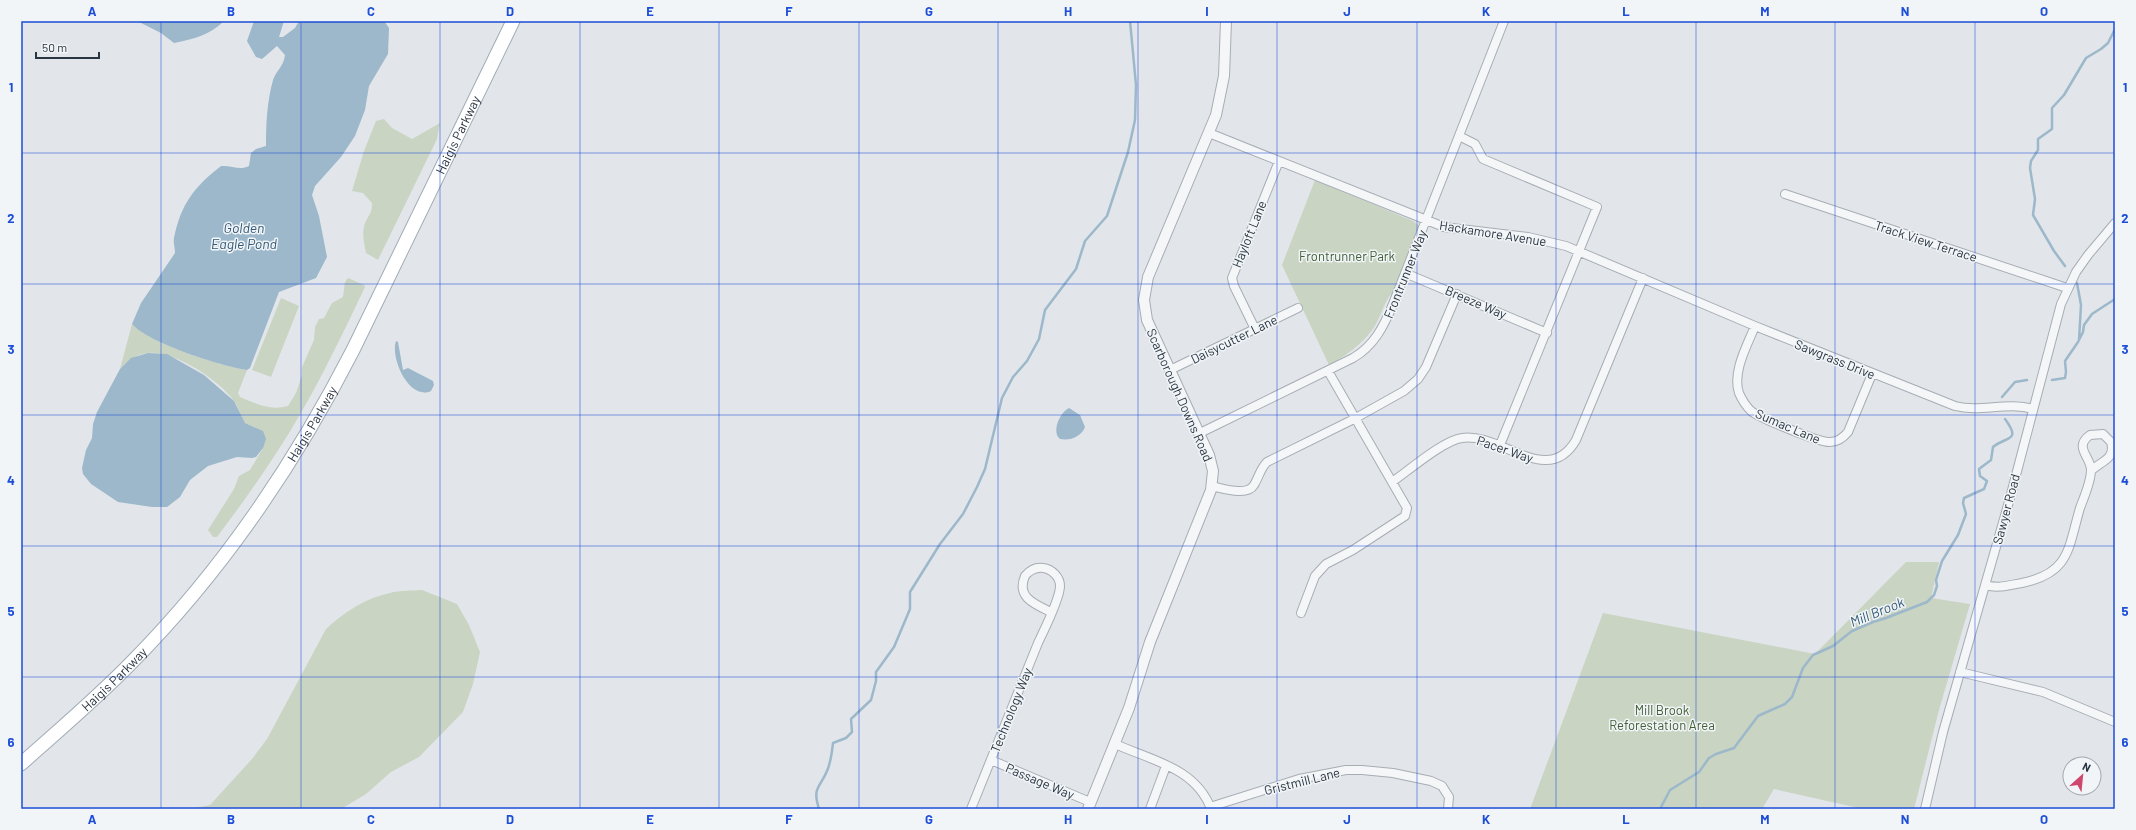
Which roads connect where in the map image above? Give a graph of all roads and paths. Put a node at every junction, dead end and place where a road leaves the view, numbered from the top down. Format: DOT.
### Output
graph roads {
  1 [pos="513,21"];
  2 [pos="1226,21"];
  3 [pos="1504,21"];
  4 [pos="1209,133"];
  5 [pos="1459,136"];
  6 [pos="1279,161"];
  7 [pos="1785,194"];
  8 [pos="1425,222"];
  9 [pos="2115,223"];
  10 [pos="1580,252"];
  11 [pos="1405,272"];
  12 [pos="1643,278"];
  13 [pos="2067,288"];
  14 [pos="1457,294"];
  15 [pos="1298,308"];
  16 [pos="1755,326"];
  17 [pos="1255,329"];
  18 [pos="1547,332"];
  19 [pos="1170,370"];
  20 [pos="1328,371"];
  21 [pos="1872,374"];
  22 [pos="2033,409"];
  23 [pos="1354,419"];
  24 [pos="1200,433"];
  25 [pos="1500,445"];
  26 [pos="2091,471"];
  27 [pos="1392,482"];
  28 [pos="1211,486"];
  29 [pos="1986,585"];
  30 [pos="1051,612"];
  31 [pos="1301,612"];
  32 [pos="1960,672"];
  33 [pos="2115,722"];
  34 [pos="1115,744"];
  35 [pos="991,760"];
  36 [pos="21,764"];
  37 [pos="1166,766"];
  38 [pos="1089,805"];
  39 [pos="1210,808"];
  40 [pos="971,809"];
  41 [pos="1150,809"];
  42 [pos="1448,809"];
  43 [pos="1924,809"];
  1 -- 36 [label="main road, Haigis Parkway"];
  2 -- 4 [label="street, Scarborough Downs Road"];
  3 -- 5 [label="street, Frontrunner Way"];
  4 -- 6 [label="street, Hackamore Avenue"];
  4 -- 19 [label="street, Scarborough Downs Road"];
  5 -- 8 [label="street, Frontrunner Way"];
  5 -- 10 [label="street"];
  6 -- 8 [label="street, Hackamore Avenue"];
  6 -- 17 [label="street, Hayloft Lane"];
  7 -- 13 [label="street, Track View Terrace"];
  8 -- 10 [label="street, Hackamore Avenue"];
  8 -- 11 [label="street, Frontrunner Way"];
  9 -- 13 [label="street, Sawyer Road"];
  10 -- 12 [label="street, Hackamore Avenue"];
  10 -- 18 [label="street"];
  11 -- 14 [label="street, Breeze Way"];
  11 -- 20 [label="street, Frontrunner Way"];
  12 -- 16 [label="street, Sawgrass Drive"];
  12 -- 25 [label="street, Pacer Way"];
  13 -- 22 [label="street, Sawyer Road"];
  14 -- 18 [label="street, Breeze Way"];
  14 -- 23 [label="street"];
  15 -- 17 [label="street, Daisycutter Lane"];
  16 -- 21 [label="street, Sawgrass Drive"];
  16 -- 21 [label="street, Sumac Lane"];
  17 -- 19 [label="street, Daisycutter Lane"];
  18 -- 25 [label="street"];
  19 -- 24 [label="street, Scarborough Downs Road"];
  20 -- 23 [label="street"];
  20 -- 24 [label="street, Frontrunner Way"];
  21 -- 22 [label="street, Sawgrass Drive"];
  22 -- 29 [label="street, Sawyer Road"];
  23 -- 27 [label="street"];
  23 -- 28 [label="street"];
  24 -- 28 [label="street, Scarborough Downs Road"];
  25 -- 27 [label="street, Pacer Way"];
  26 -- 26 [label="street"];
  26 -- 29 [label="street"];
  27 -- 31 [label="street"];
  28 -- 34 [label="street, Scarborough Downs Road"];
  29 -- 32 [label="street, Sawyer Road"];
  30 -- 30 [label="street, Technology Way"];
  30 -- 35 [label="street, Technology Way"];
  32 -- 33 [label="street"];
  32 -- 43 [label="street, Sawyer Road"];
  34 -- 37 [label="street, Gristmill Lane"];
  34 -- 38 [label="street, Scarborough Downs Road"];
  35 -- 38 [label="street, Passage Way"];
  35 -- 40 [label="street, Technology Way"];
  37 -- 39 [label="street, Gristmill Lane"];
  37 -- 41 [label="street"];
  39 -- 42 [label="street, Gristmill Lane"];
}
